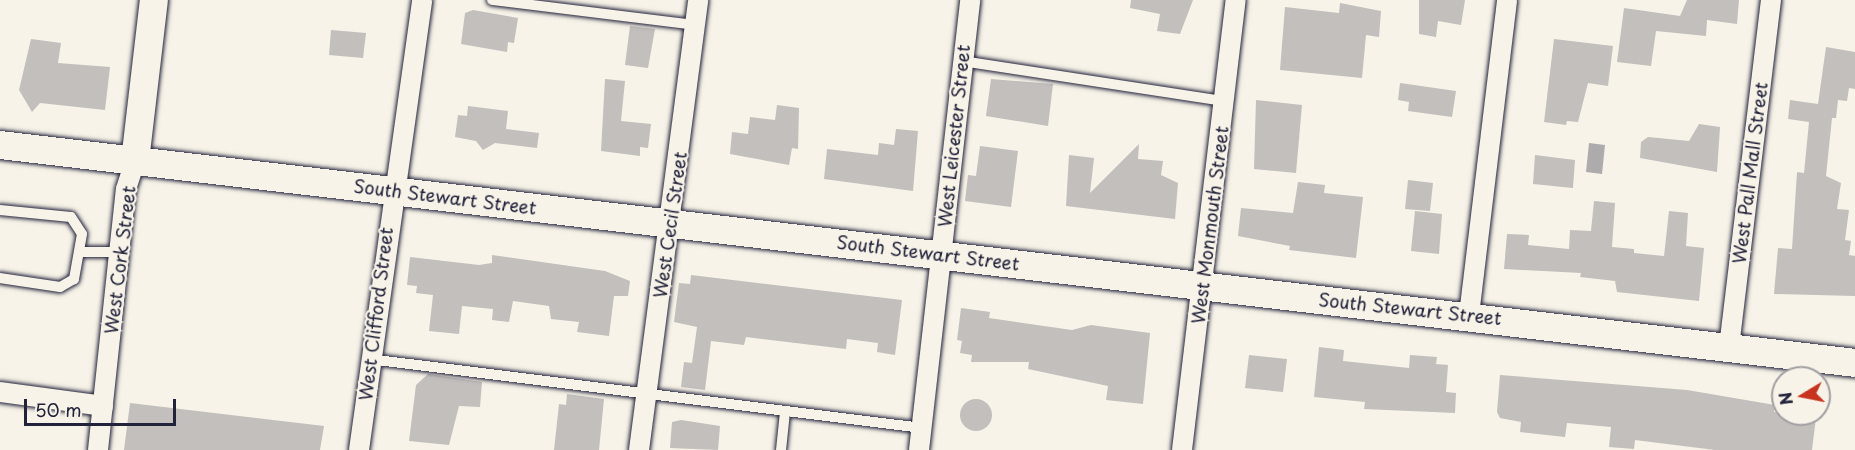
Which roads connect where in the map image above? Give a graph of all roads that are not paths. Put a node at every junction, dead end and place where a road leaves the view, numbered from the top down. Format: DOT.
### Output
graph roads {
  1 [pos="154,0"];
  2 [pos="422,0"];
  3 [pos="492,0"];
  4 [pos="698,0"];
  5 [pos="970,0"];
  6 [pos="1236,0"];
  7 [pos="1507,0"];
  8 [pos="1771,0"];
  9 [pos="695,26"];
  10 [pos="962,61"];
  11 [pos="1224,101"];
  12 [pos="0,145"];
  13 [pos="135,161"];
  14 [pos="393,192"];
  15 [pos="0,210"];
  16 [pos="671,224"];
  17 [pos="79,252"];
  18 [pos="119,252"];
  19 [pos="940,255"];
  20 [pos="0,278"];
  21 [pos="1202,285"];
  22 [pos="1469,315"];
  23 [pos="1729,347"];
  24 [pos="369,359"];
  25 [pos="1855,363"];
  26 [pos="0,392"];
  27 [pos="646,392"];
  28 [pos="104,406"];
  29 [pos="785,412"];
  30 [pos="922,428"];
  31 [pos="98,450"];
  32 [pos="359,450"];
  33 [pos="639,450"];
  34 [pos="781,450"];
  35 [pos="919,450"];
  36 [pos="1182,450"];
  1 -- 13 [label="street, West Cork Street"];
  2 -- 14 [label="street, West Clifford Street"];
  3 -- 9 [label="lane"];
  4 -- 9 [label="street, West Cecil Street"];
  5 -- 10 [label="street, West Leicester Street"];
  6 -- 11 [label="street, West Monmouth Street"];
  7 -- 22 [label="street"];
  8 -- 23 [label="street, West Pall Mall Street"];
  9 -- 16 [label="street, West Cecil Street"];
  10 -- 11 [label="lane"];
  10 -- 19 [label="street, West Leicester Street"];
  11 -- 21 [label="street, West Monmouth Street"];
  12 -- 13 [label="street, South Stewart Street"];
  13 -- 14 [label="street, South Stewart Street"];
  13 -- 18 [label="street, West Cork Street"];
  14 -- 16 [label="street, South Stewart Street"];
  14 -- 24 [label="street, West Clifford Street"];
  15 -- 17 [label="lane"];
  16 -- 19 [label="street, South Stewart Street"];
  16 -- 27 [label="street, West Cecil Street"];
  17 -- 18 [label="lane"];
  17 -- 20 [label="lane"];
  18 -- 28 [label="street, West Cork Street"];
  19 -- 21 [label="street, South Stewart Street"];
  19 -- 30 [label="street, West Leicester Street"];
  21 -- 22 [label="street, South Stewart Street"];
  21 -- 36 [label="street, West Monmouth Street"];
  22 -- 23 [label="street, South Stewart Street"];
  23 -- 25 [label="street, South Stewart Street"];
  24 -- 27 [label="lane"];
  24 -- 32 [label="street, West Clifford Street"];
  26 -- 28 [label="street"];
  27 -- 29 [label="lane"];
  27 -- 33 [label="street, West Cecil Street"];
  28 -- 31 [label="street, West Cork Street"];
  29 -- 30 [label="lane"];
  29 -- 34 [label="lane"];
  30 -- 35 [label="street, West Leicester Street"];
}
